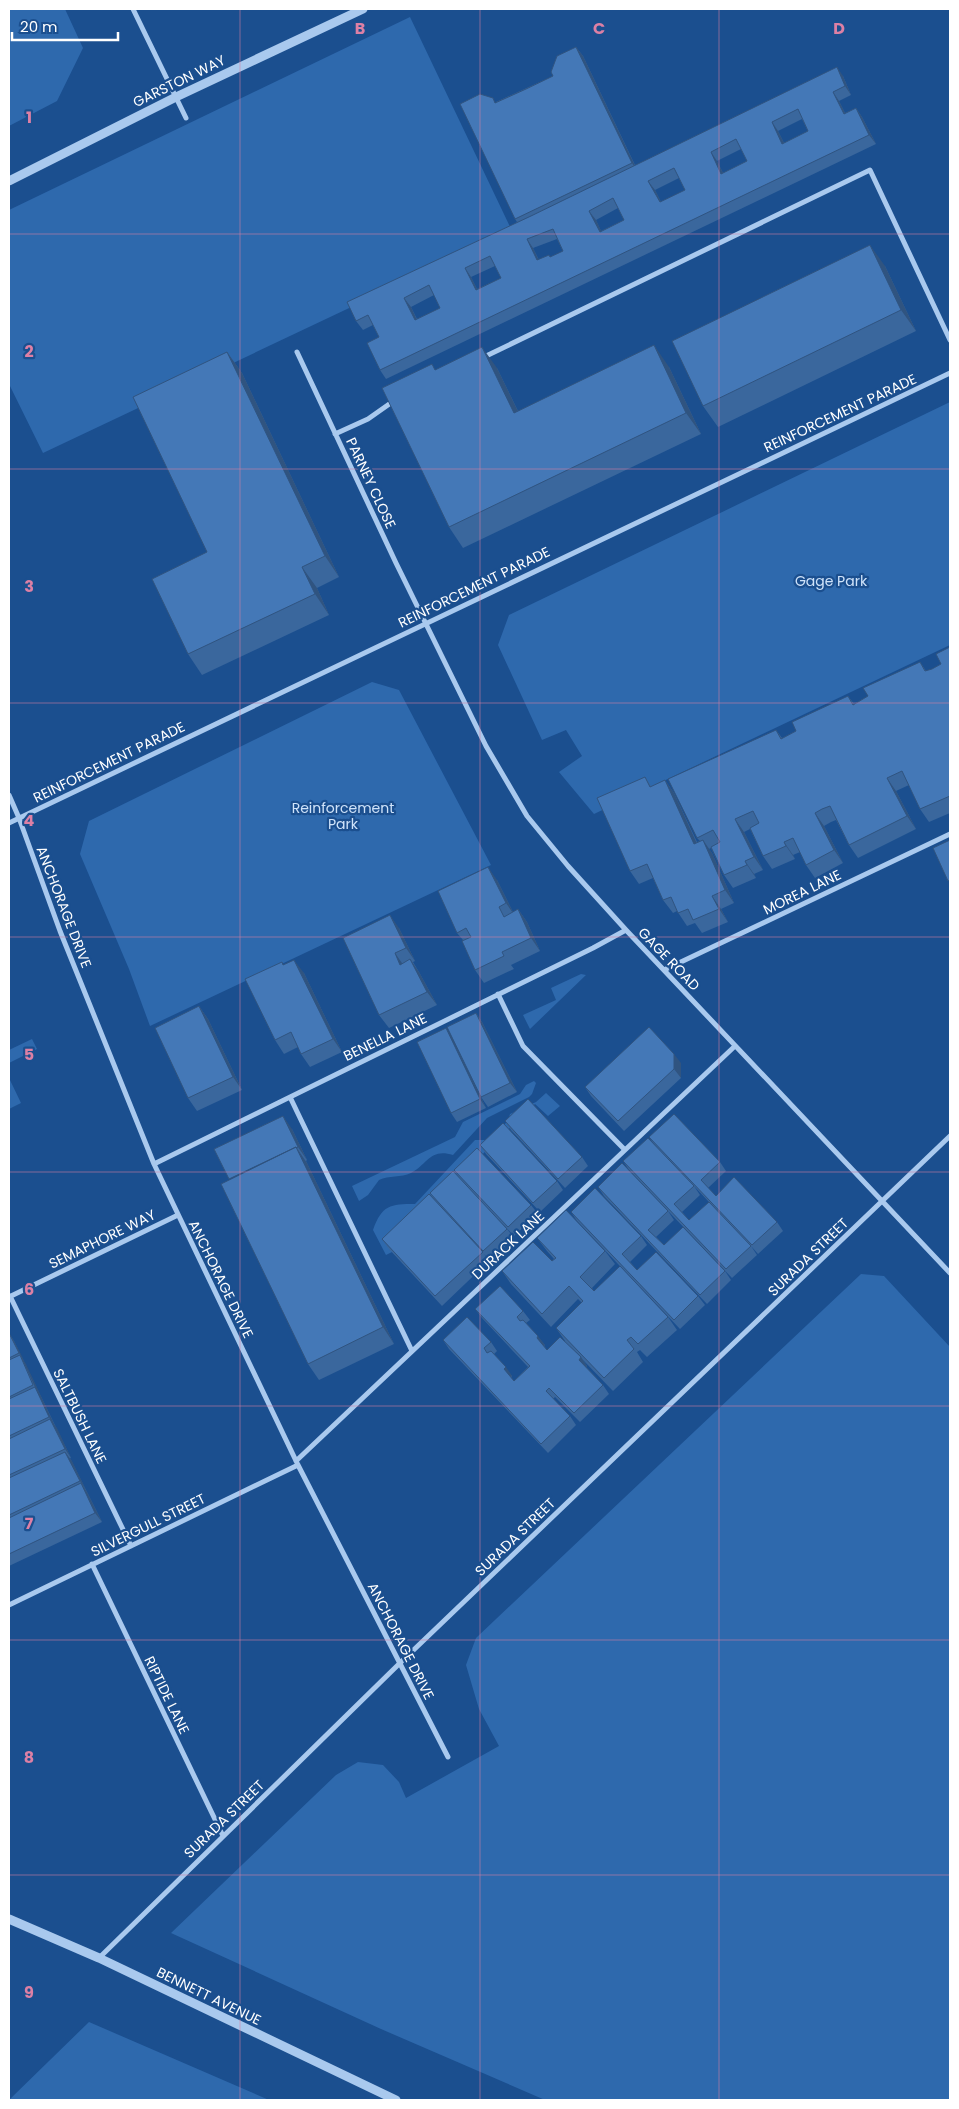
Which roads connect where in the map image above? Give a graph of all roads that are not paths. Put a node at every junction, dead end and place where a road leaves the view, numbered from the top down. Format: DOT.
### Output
graph roads {
  1 [pos="133,9"];
  2 [pos="363,9"];
  3 [pos="176,97"];
  4 [pos="186,118"];
  5 [pos="9,181"];
  6 [pos="950,340"];
  7 [pos="297,352"];
  8 [pos="481,358"];
  9 [pos="950,373"];
  10 [pos="402,396"];
  11 [pos="335,434"];
  12 [pos="425,623"];
  13 [pos="9,795"];
  14 [pos="19,818"];
  15 [pos="9,823"];
  16 [pos="950,834"];
  17 [pos="626,930"];
  18 [pos="664,970"];
  19 [pos="498,994"];
  20 [pos="735,1046"];
  21 [pos="290,1097"];
  22 [pos="950,1136"];
  23 [pos="625,1150"];
  24 [pos="154,1164"];
  25 [pos="884,1200"];
  26 [pos="178,1214"];
  27 [pos="950,1273"];
  28 [pos="9,1297"];
  29 [pos="412,1351"];
  30 [pos="297,1463"];
  31 [pos="131,1546"];
  32 [pos="92,1564"];
  33 [pos="9,1605"];
  34 [pos="400,1663"];
  35 [pos="448,1757"];
  36 [pos="223,1836"];
  37 [pos="9,1919"];
  38 [pos="99,1958"];
  39 [pos="396,2100"];
  1 -- 3 [label="street"];
  2 -- 3 [label="street, GARSTON WAY"];
  3 -- 4 [label="street"];
  3 -- 5 [label="street, GARSTON WAY"];
  6 -- 8 [label="street"];
  7 -- 11 [label="street, PARNEY CLOSE"];
  9 -- 12 [label="street, REINFORCEMENT PARADE"];
  10 -- 11 [label="street"];
  11 -- 12 [label="street, PARNEY CLOSE"];
  12 -- 14 [label="street, REINFORCEMENT PARADE"];
  12 -- 17 [label="street, GAGE ROAD"];
  13 -- 14 [label="street, ANCHORAGE DRIVE"];
  14 -- 15 [label="street, REINFORCEMENT PARADE"];
  14 -- 24 [label="street, ANCHORAGE DRIVE"];
  16 -- 18 [label="street, MOREA LANE"];
  17 -- 18 [label="street, GAGE ROAD"];
  17 -- 19 [label="street, BENELLA LANE"];
  18 -- 20 [label="street, GAGE ROAD"];
  19 -- 21 [label="street, BENELLA LANE"];
  19 -- 23 [label="street"];
  20 -- 23 [label="street, DURACK LANE"];
  20 -- 25 [label="street, GAGE ROAD"];
  21 -- 24 [label="street, BENELLA LANE"];
  21 -- 29 [label="street"];
  22 -- 25 [label="street, SURADA STREET"];
  23 -- 29 [label="street, DURACK LANE"];
  24 -- 26 [label="street, ANCHORAGE DRIVE"];
  25 -- 27 [label="street, GAGE ROAD"];
  25 -- 34 [label="street, SURADA STREET"];
  26 -- 28 [label="street, SEMAPHORE WAY"];
  26 -- 30 [label="street, ANCHORAGE DRIVE"];
  28 -- 31 [label="street, SALTBUSH LANE"];
  29 -- 30 [label="street, DURACK LANE"];
  30 -- 31 [label="street, SILVERGULL STREET"];
  30 -- 34 [label="street, ANCHORAGE DRIVE"];
  31 -- 32 [label="street, SILVERGULL STREET"];
  32 -- 33 [label="street, SILVERGULL STREET"];
  32 -- 36 [label="street, RIPTIDE LANE"];
  34 -- 35 [label="street, ANCHORAGE DRIVE"];
  34 -- 36 [label="street, SURADA STREET"];
  36 -- 38 [label="street, SURADA STREET"];
  37 -- 38 [label="street, BENNETT AVENUE"];
  38 -- 39 [label="street, BENNETT AVENUE"];
}
